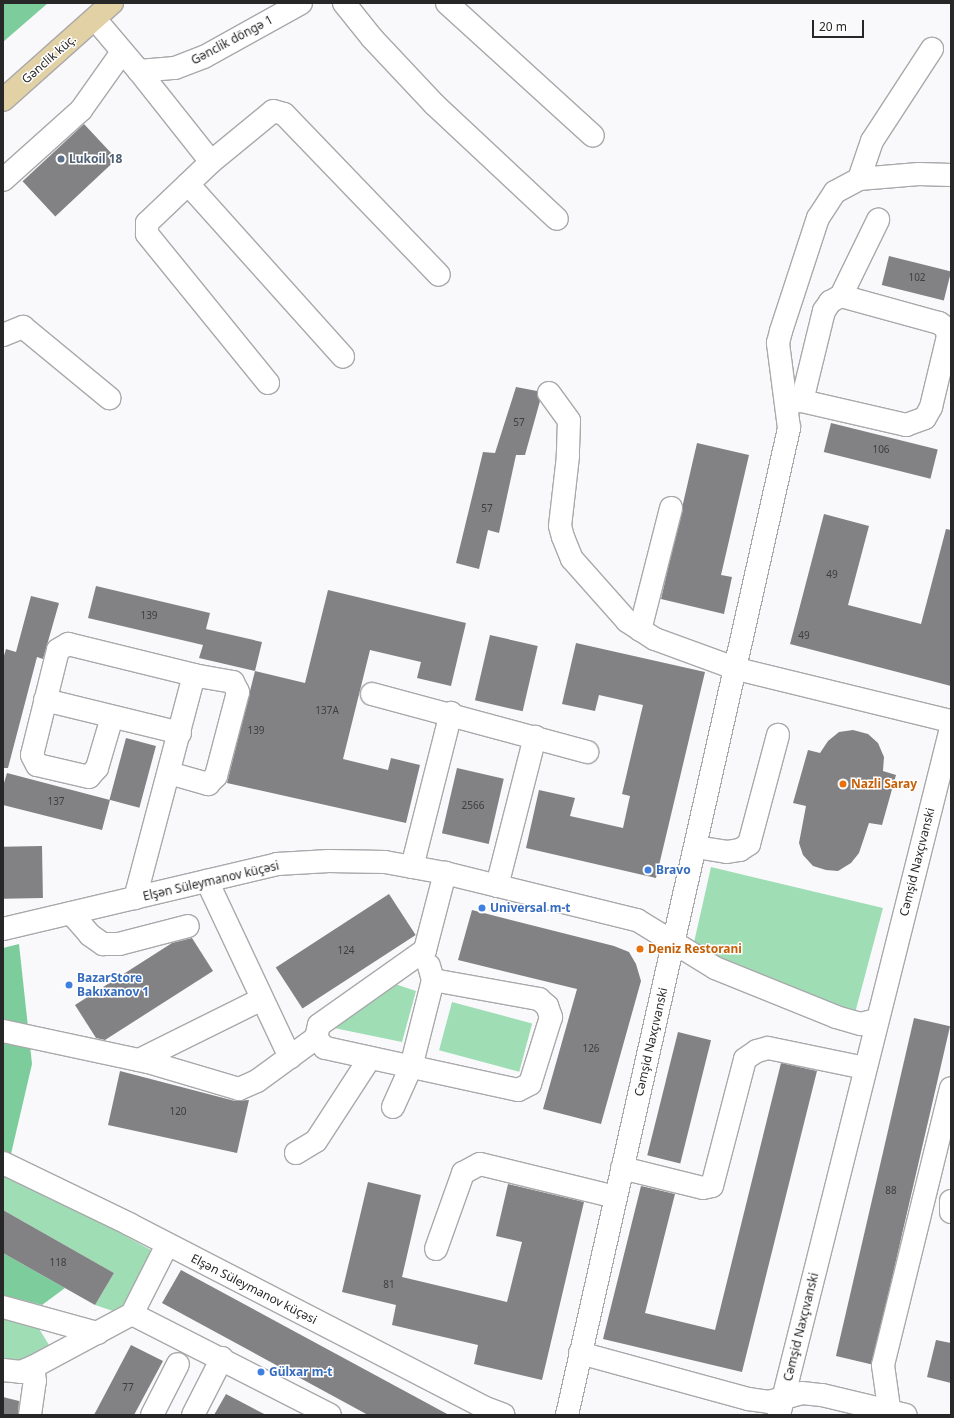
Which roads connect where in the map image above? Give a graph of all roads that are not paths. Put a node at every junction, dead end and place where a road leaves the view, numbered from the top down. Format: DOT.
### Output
graph roads {
  1 [pos="112,3"];
  2 [pos="301,3"];
  3 [pos="344,3"];
  4 [pos="447,3"];
  5 [pos="95,19"];
  6 [pos="932,49"];
  7 [pos="122,52"];
  8 [pos="139,71"];
  9 [pos="3,100"];
  10 [pos="593,136"];
  11 [pos="211,162"];
  12 [pos="951,175"];
  13 [pos="859,179"];
  14 [pos="3,180"];
  15 [pos="188,184"];
  16 [pos="557,219"];
  17 [pos="878,220"];
  18 [pos="439,275"];
  19 [pos="841,296"];
  20 [pos="3,335"];
  21 [pos="343,357"];
  22 [pos="268,383"];
  23 [pos="549,393"];
  24 [pos="109,398"];
  25 [pos="794,401"];
  26 [pos="670,508"];
  27 [pos="640,630"];
  28 [pos="737,669"];
  29 [pos="194,675"];
  30 [pos="372,694"];
  31 [pos="45,700"];
  32 [pos="451,713"];
  33 [pos="112,717"];
  34 [pos="951,721"];
  35 [pos="951,728"];
  36 [pos="180,733"];
  37 [pos="778,735"];
  38 [pos="535,737"];
  39 [pos="587,752"];
  40 [pos="169,773"];
  41 [pos="696,847"];
  42 [pos="412,867"];
  43 [pos="445,872"];
  44 [pos="207,881"];
  45 [pos="497,886"];
  46 [pos="135,898"];
  47 [pos="71,913"];
  48 [pos="188,926"];
  49 [pos="3,929"];
  50 [pos="673,942"];
  51 [pos="425,950"];
  52 [pos="433,980"];
  53 [pos="262,999"];
  54 [pos="876,1020"];
  55 [pos="3,1031"];
  56 [pos="316,1038"];
  57 [pos="290,1057"];
  58 [pos="370,1058"];
  59 [pos="138,1060"];
  60 [pos="411,1067"];
  61 [pos="865,1068"];
  62 [pos="951,1088"];
  63 [pos="393,1107"];
  64 [pos="296,1153"];
  65 [pos="3,1163"];
  66 [pos="622,1168"];
  67 [pos="615,1197"];
  68 [pos="951,1201"];
  69 [pos="951,1212"];
  70 [pos="167,1245"];
  71 [pos="436,1249"];
  72 [pos="3,1306"];
  73 [pos="132,1314"];
  74 [pos="97,1333"];
  75 [pos="580,1353"];
  76 [pos="222,1358"];
  77 [pos="178,1364"];
  78 [pos="32,1367"];
  79 [pos="3,1370"];
  80 [pos="781,1406"];
  81 [pos="482,1411"];
  82 [pos="895,1414"];
  83 [pos="30,1415"];
  84 [pos="152,1415"];
  85 [pos="193,1415"];
  86 [pos="330,1415"];
  87 [pos="504,1415"];
  88 [pos="567,1415"];
  1 -- 5 [label="main road, Gənclik küç."];
  2 -- 8 [label="street, Gənclik döngə 1"];
  3 -- 16 [label="street"];
  4 -- 10 [label="street"];
  5 -- 7 [label="street"];
  5 -- 9 [label="main road, Gənclik küç."];
  6 -- 13 [label="street"];
  7 -- 8 [label="street"];
  7 -- 14 [label="street"];
  8 -- 11 [label="street"];
  11 -- 15 [label="street"];
  11 -- 18 [label="street"];
  12 -- 13 [label="street"];
  13 -- 25 [label="street"];
  15 -- 21 [label="street"];
  15 -- 22 [label="street"];
  17 -- 19 [label="street"];
  19 -- 25 [label="street"];
  19 -- 25 [label="street"];
  20 -- 24 [label="street"];
  23 -- 27 [label="street"];
  25 -- 28 [label="street, Cəmşid Naxçıvanski"];
  26 -- 27 [label="street"];
  27 -- 28 [label="street"];
  28 -- 34 [label="street"];
  28 -- 41 [label="street, Cəmşid Naxçıvanski"];
  29 -- 31 [label="street"];
  29 -- 36 [label="street"];
  29 -- 40 [label="street"];
  30 -- 32 [label="street"];
  31 -- 33 [label="street"];
  31 -- 33 [label="street"];
  32 -- 38 [label="street"];
  32 -- 42 [label="street"];
  33 -- 36 [label="street"];
  35 -- 54 [label="street, Cəmşid Naxçıvanski"];
  36 -- 40 [label="street"];
  37 -- 41 [label="street"];
  38 -- 39 [label="street"];
  38 -- 45 [label="street"];
  40 -- 46 [label="street"];
  41 -- 50 [label="street, Cəmşid Naxçıvanski"];
  42 -- 43 [label="street, Elşən Süleymanov küçəsi"];
  42 -- 44 [label="street, Elşən Süleymanov küçəsi"];
  43 -- 45 [label="street, Elşən Süleymanov küçəsi"];
  43 -- 51 [label="street"];
  44 -- 46 [label="street, Elşən Süleymanov küçəsi"];
  44 -- 53 [label="street"];
  45 -- 50 [label="street, Elşən Süleymanov küçəsi"];
  46 -- 47 [label="street, Elşən Süleymanov küçəsi"];
  47 -- 48 [label="street"];
  47 -- 49 [label="street, Elşən Süleymanov küçəsi"];
  50 -- 54 [label="street, Elşən Süleymanov küçəsi"];
  50 -- 66 [label="street, Cəmşid Naxçıvanski"];
  51 -- 52 [label="street"];
  51 -- 56 [label="street"];
  52 -- 60 [label="street"];
  52 -- 60 [label="street"];
  53 -- 57 [label="street"];
  53 -- 59 [label="street"];
  54 -- 61 [label="street, Cəmşid Naxçıvanski"];
  55 -- 59 [label="street"];
  56 -- 57 [label="street"];
  56 -- 58 [label="street"];
  57 -- 59 [label="street"];
  58 -- 60 [label="street"];
  58 -- 64 [label="street"];
  60 -- 63 [label="street"];
  61 -- 66 [label="street"];
  61 -- 80 [label="street, Cəmşid Naxçıvanski"];
  62 -- 82 [label="street"];
  65 -- 70 [label="street, Elşən Süleymanov küçəsi"];
  66 -- 67 [label="street, Cəmşid Naxçıvanski"];
  67 -- 71 [label="street"];
  67 -- 75 [label="street, Cəmşid Naxçıvanski"];
  68 -- 69 [label="street"];
  70 -- 73 [label="street"];
  70 -- 81 [label="street, Elşən Süleymanov küçəsi"];
  72 -- 74 [label="street"];
  73 -- 74 [label="street"];
  73 -- 76 [label="street"];
  74 -- 78 [label="street"];
  75 -- 80 [label="street"];
  75 -- 88 [label="street, Cəmşid Naxçıvanski"];
  76 -- 85 [label="street"];
  76 -- 86 [label="street"];
  77 -- 84 [label="street"];
  78 -- 79 [label="street"];
  78 -- 83 [label="street"];
  80 -- 82 [label="street"];
  81 -- 87 [label="street, Elşən Süleymanov küçəsi"];
}
